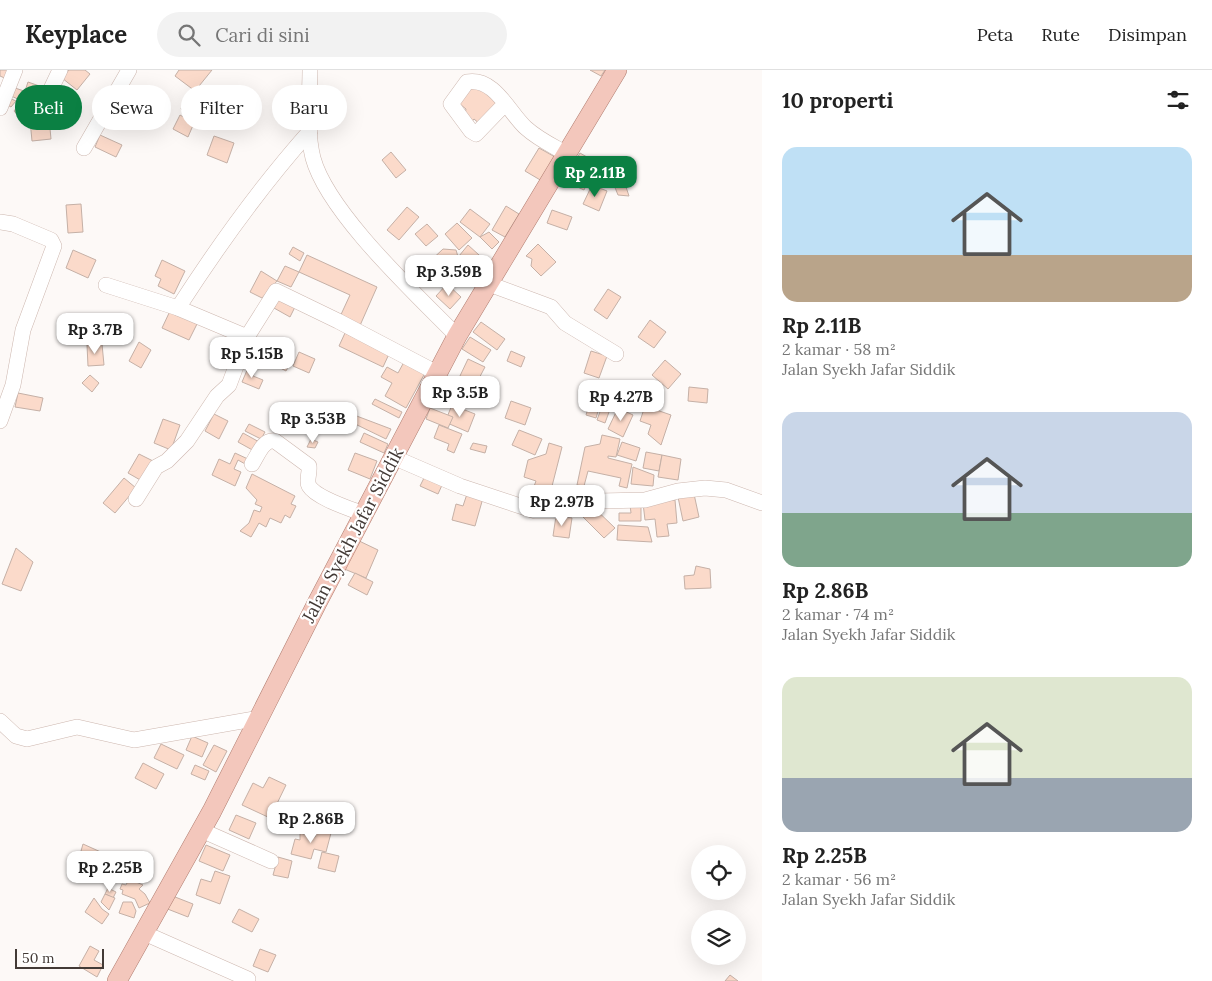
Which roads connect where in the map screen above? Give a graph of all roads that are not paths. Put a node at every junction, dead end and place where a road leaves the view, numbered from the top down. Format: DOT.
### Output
graph roads {
  1 [pos="15,70"];
  2 [pos="60,70"];
  3 [pos="129,70"];
  4 [pos="310,70"];
  5 [pos="617,70"];
  6 [pos="53,85"];
  7 [pos="310,85"];
  8 [pos="505,104"];
  9 [pos="0,108"];
  10 [pos="310,130"];
  11 [pos="84,148"];
  12 [pos="567,154"];
  13 [pos="0,222"];
  14 [pos="489,284"];
  15 [pos="106,285"];
  16 [pos="178,308"];
  17 [pos="457,336"];
  18 [pos="247,337"];
  19 [pos="616,354"];
  20 [pos="437,373"];
  21 [pos="0,421"];
  22 [pos="393,457"];
  23 [pos="252,464"];
  24 [pos="136,499"];
  25 [pos="762,503"];
  26 [pos="364,514"];
  27 [pos="260,718"];
  28 [pos="0,721"];
  29 [pos="201,830"];
  30 [pos="271,861"];
  31 [pos="144,933"];
  32 [pos="248,979"];
  33 [pos="117,981"];
  1 -- 9 [label="street"];
  2 -- 6 [label="street"];
  3 -- 11 [label="street"];
  4 -- 7 [label="street"];
  5 -- 12 [label="main road, Jalan Syekh Jafar Siddik"];
  8 -- 12 [label="street"];
  10 -- 16 [label="street"];
  10 -- 17 [label="street"];
  12 -- 14 [label="main road, Jalan Syekh Jafar Siddik"];
  13 -- 21 [label="street"];
  14 -- 17 [label="main road, Jalan Syekh Jafar Siddik"];
  14 -- 19 [label="street"];
  15 -- 16 [label="street"];
  16 -- 18 [label="street"];
  17 -- 20 [label="main road, Jalan Syekh Jafar Siddik"];
  18 -- 20 [label="street"];
  18 -- 24 [label="street"];
  20 -- 22 [label="main road, Jalan Syekh Jafar Siddik"];
  22 -- 25 [label="street"];
  22 -- 26 [label="main road, Jalan Syekh Jafar Siddik"];
  23 -- 26 [label="street"];
  26 -- 27 [label="main road, Jalan Syekh Jafar Siddik"];
  27 -- 28 [label="street"];
  27 -- 29 [label="main road, Jalan Syekh Jafar Siddik"];
  29 -- 30 [label="street"];
  29 -- 31 [label="main road, Jalan Syekh Jafar Siddik"];
  31 -- 32 [label="street"];
  31 -- 33 [label="main road, Jalan Syekh Jafar Siddik"];
}
